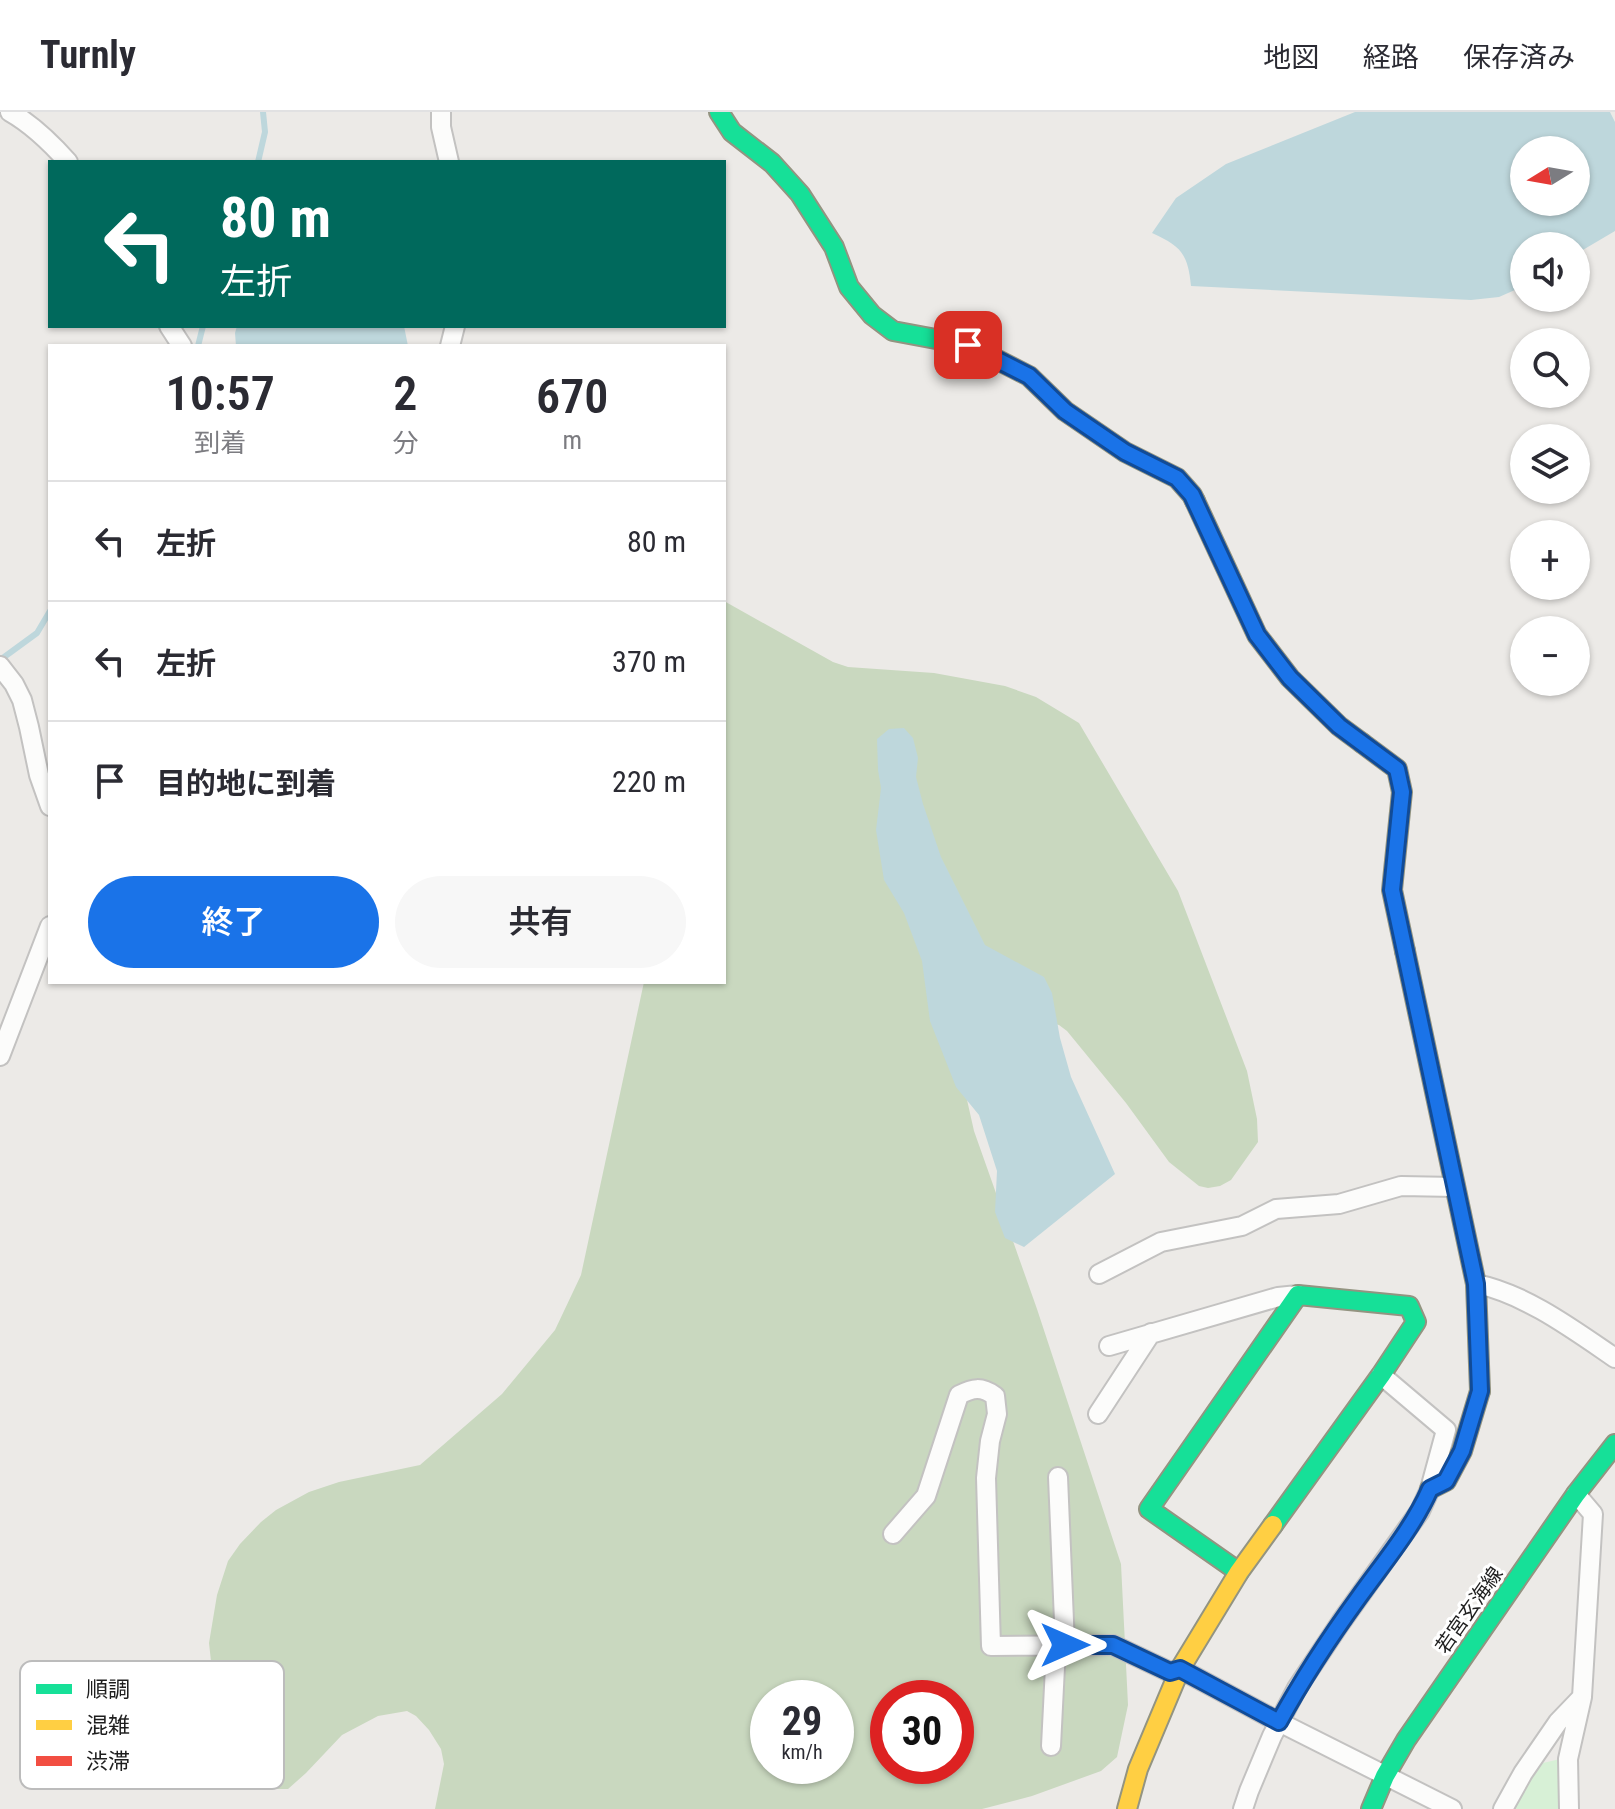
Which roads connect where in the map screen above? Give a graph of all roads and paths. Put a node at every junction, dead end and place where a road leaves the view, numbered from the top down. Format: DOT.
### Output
graph roads {
  1 [pos="10,112"];
  2 [pos="441,112"];
  3 [pos="719,112"];
  4 [pos="66,160"];
  5 [pos="449,160"];
  6 [pos="0,666"];
  7 [pos="48,800"];
  8 [pos="48,931"];
  9 [pos="0,1056"];
  10 [pos="1455,1187"];
  11 [pos="1099,1274"];
  12 [pos="1476,1284"];
  13 [pos="1298,1295"];
  14 [pos="1151,1333"];
  15 [pos="1109,1346"];
  16 [pos="1615,1358"];
  17 [pos="1381,1375"];
  18 [pos="1098,1414"];
  19 [pos="1615,1444"];
  20 [pos="1058,1477"];
  21 [pos="1430,1489"];
  22 [pos="1576,1494"];
  23 [pos="893,1534"];
  24 [pos="1239,1572"];
  25 [pos="1061,1646"];
  26 [pos="1180,1669"];
  27 [pos="1582,1697"];
  28 [pos="1279,1722"];
  29 [pos="1051,1746"];
  30 [pos="1385,1776"];
  31 [pos="1127,1809"];
  32 [pos="1243,1809"];
  33 [pos="1371,1809"];
  34 [pos="1452,1809"];
  35 [pos="1503,1809"];
  36 [pos="1569,1809"];
  1 -- 4 [label="street"];
  2 -- 5 [label="street"];
  3 -- 10 [label="street"];
  6 -- 7 [label="street"];
  8 -- 9 [label="street"];
  10 -- 11 [label="street"];
  10 -- 12 [label="street"];
  12 -- 16 [label="street"];
  12 -- 21 [label="street"];
  13 -- 14 [label="street"];
  13 -- 17 [label="street"];
  13 -- 24 [label="street"];
  14 -- 15 [label="street"];
  14 -- 18 [label="street"];
  17 -- 21 [label="street"];
  17 -- 24 [label="street"];
  19 -- 22 [label="street, 若宮玄海線"];
  20 -- 25 [label="street"];
  21 -- 28 [label="street"];
  22 -- 27 [label="street"];
  22 -- 30 [label="street, 若宮玄海線"];
  23 -- 25 [label="street"];
  24 -- 26 [label="street"];
  25 -- 26 [label="street"];
  25 -- 29 [label="street"];
  26 -- 28 [label="street"];
  26 -- 31 [label="street"];
  27 -- 35 [label="street"];
  27 -- 36 [label="street"];
  28 -- 30 [label="street"];
  28 -- 32 [label="street"];
  30 -- 33 [label="street, 若宮玄海線"];
  30 -- 34 [label="street"];
}
